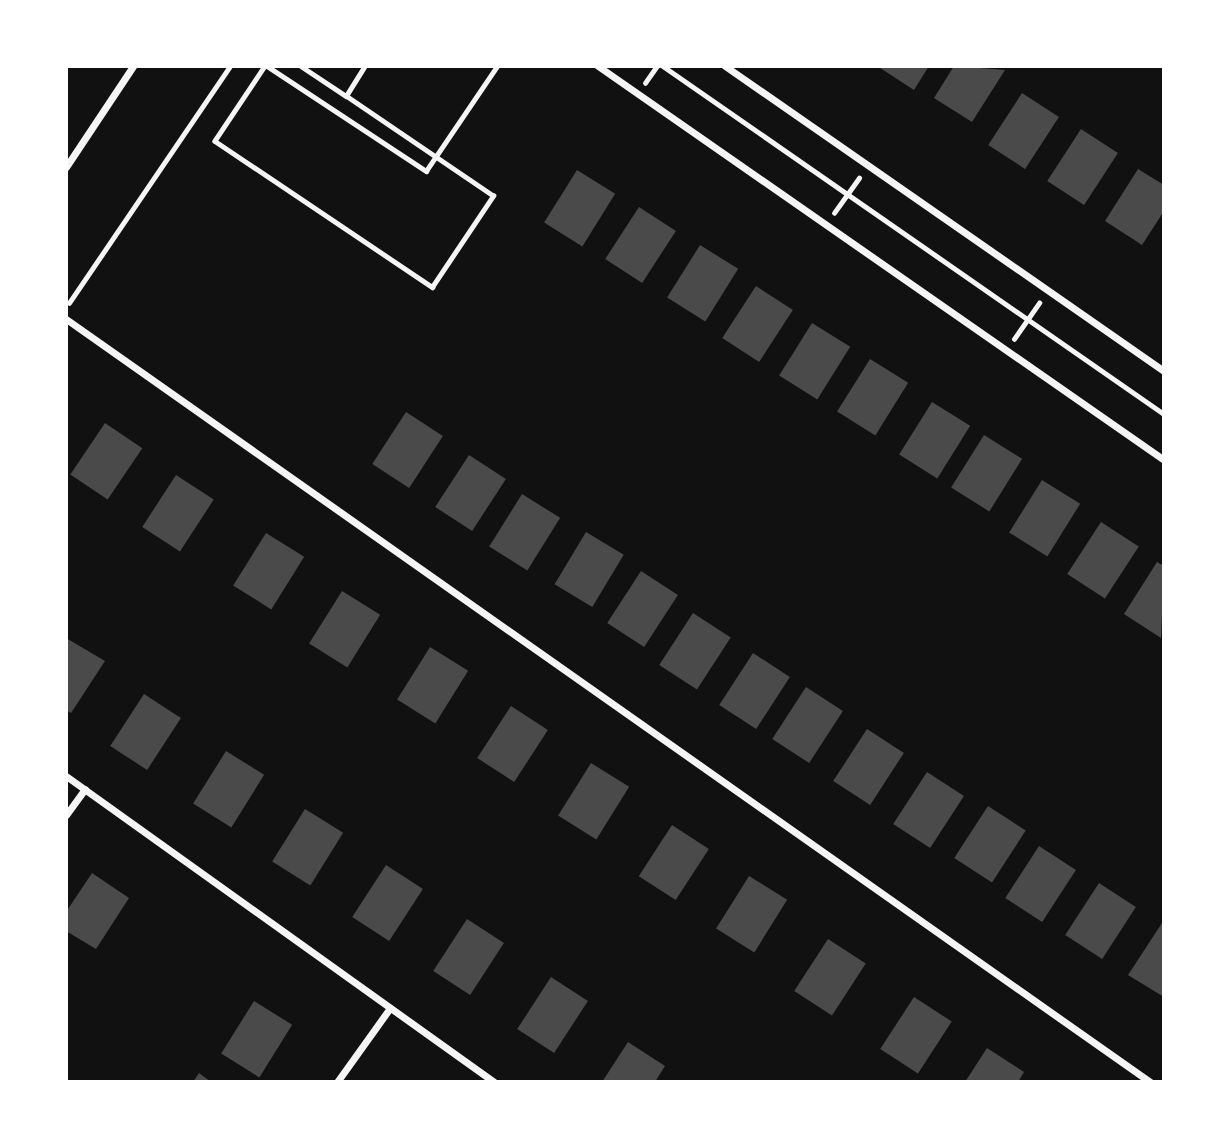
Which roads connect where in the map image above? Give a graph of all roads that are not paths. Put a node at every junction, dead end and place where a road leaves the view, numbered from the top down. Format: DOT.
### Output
graph roads {
  1 [pos="133,66"];
  2 [pos="598,66"];
  3 [pos="725,66"];
  4 [pos="66,167"];
  5 [pos="66,319"];
  6 [pos="1164,372"];
  7 [pos="1164,460"];
  8 [pos="66,776"];
  9 [pos="85,789"];
  10 [pos="66,815"];
  11 [pos="390,1007"];
  12 [pos="337,1082"];
  13 [pos="494,1082"];
  14 [pos="1150,1082"];
  1 -- 4 [label="street"];
  2 -- 7 [label="street"];
  3 -- 6 [label="street"];
  5 -- 14 [label="street"];
  8 -- 9 [label="street"];
  9 -- 10 [label="street"];
  9 -- 11 [label="street"];
  11 -- 12 [label="street"];
  11 -- 13 [label="street"];
}
